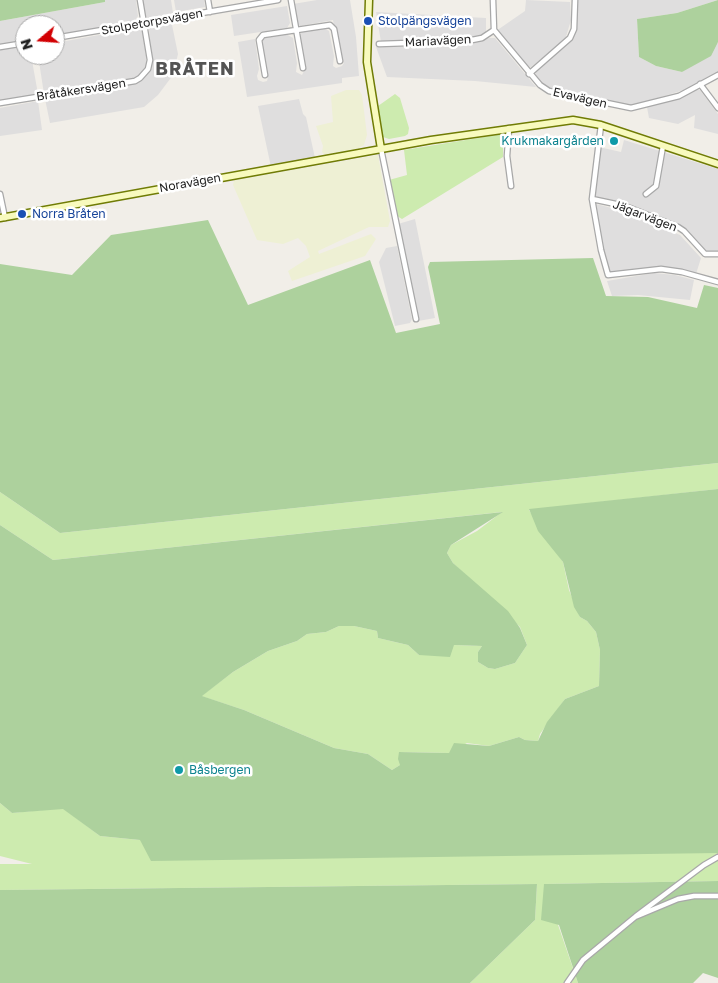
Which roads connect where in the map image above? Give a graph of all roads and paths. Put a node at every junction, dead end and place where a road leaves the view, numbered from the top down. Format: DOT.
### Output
graph roads {
  1 [pos="140,0"];
  2 [pos="208,0"];
  3 [pos="278,0"];
  4 [pos="291,0"];
  5 [pos="370,0"];
  6 [pos="493,0"];
  7 [pos="575,0"];
  8 [pos="263,1"];
  9 [pos="210,12"];
  10 [pos="144,24"];
  11 [pos="296,29"];
  12 [pos="494,30"];
  13 [pos="65,36"];
  14 [pos="379,44"];
  15 [pos="15,45"];
  16 [pos="0,47"];
  17 [pos="340,61"];
  18 [pos="303,68"];
  19 [pos="529,74"];
  20 [pos="265,75"];
  21 [pos="718,75"];
  22 [pos="700,84"];
  23 [pos="0,103"];
  24 [pos="718,108"];
  25 [pos="602,125"];
  26 [pos="509,127"];
  27 [pos="663,146"];
  28 [pos="381,149"];
  29 [pos="718,164"];
  30 [pos="511,186"];
  31 [pos="0,194"];
  32 [pos="646,194"];
  33 [pos="592,199"];
  34 [pos="2,218"];
  35 [pos="718,254"];
  36 [pos="718,282"];
  37 [pos="416,319"];
  38 [pos="718,857"];
  39 [pos="718,896"];
  40 [pos="635,917"];
  41 [pos="567,983"];
  1 -- 10 [label="street, Bråtåkersvägen"];
  2 -- 9 [label="street"];
  3 -- 8 [label="street, Stolpetorpsvägen"];
  4 -- 11 [label="street"];
  5 -- 28 [label="main road"];
  6 -- 12 [label="street"];
  7 -- 19 [label="street"];
  8 -- 9 [label="street, Stolpetorpsvägen"];
  9 -- 10 [label="street, Stolpetorpsvägen"];
  10 -- 13 [label="street, Stolpetorpsvägen"];
  10 -- 23 [label="street, Bråtåkersvägen"];
  11 -- 17 [label="street"];
  11 -- 18 [label="street"];
  11 -- 20 [label="street"];
  12 -- 14 [label="street, Mariavägen"];
  12 -- 19 [label="street, Evavägen"];
  15 -- 16 [label="street"];
  19 -- 22 [label="street, Evavägen"];
  21 -- 22 [label="street, Evavägen"];
  22 -- 24 [label="street"];
  25 -- 26 [label="main road, Noravägen"];
  25 -- 27 [label="main road, Noravägen"];
  25 -- 33 [label="street"];
  26 -- 28 [label="main road, Noravägen"];
  26 -- 30 [label="street"];
  27 -- 29 [label="main road, Noravägen"];
  27 -- 32 [label="street"];
  28 -- 34 [label="main road, Noravägen"];
  28 -- 37 [label="street"];
  31 -- 34 [label="street"];
  33 -- 35 [label="street, Jägarvägen"];
  33 -- 36 [label="street"];
  38 -- 40 [label="street"];
  39 -- 40 [label="street"];
  40 -- 41 [label="street"];
}
